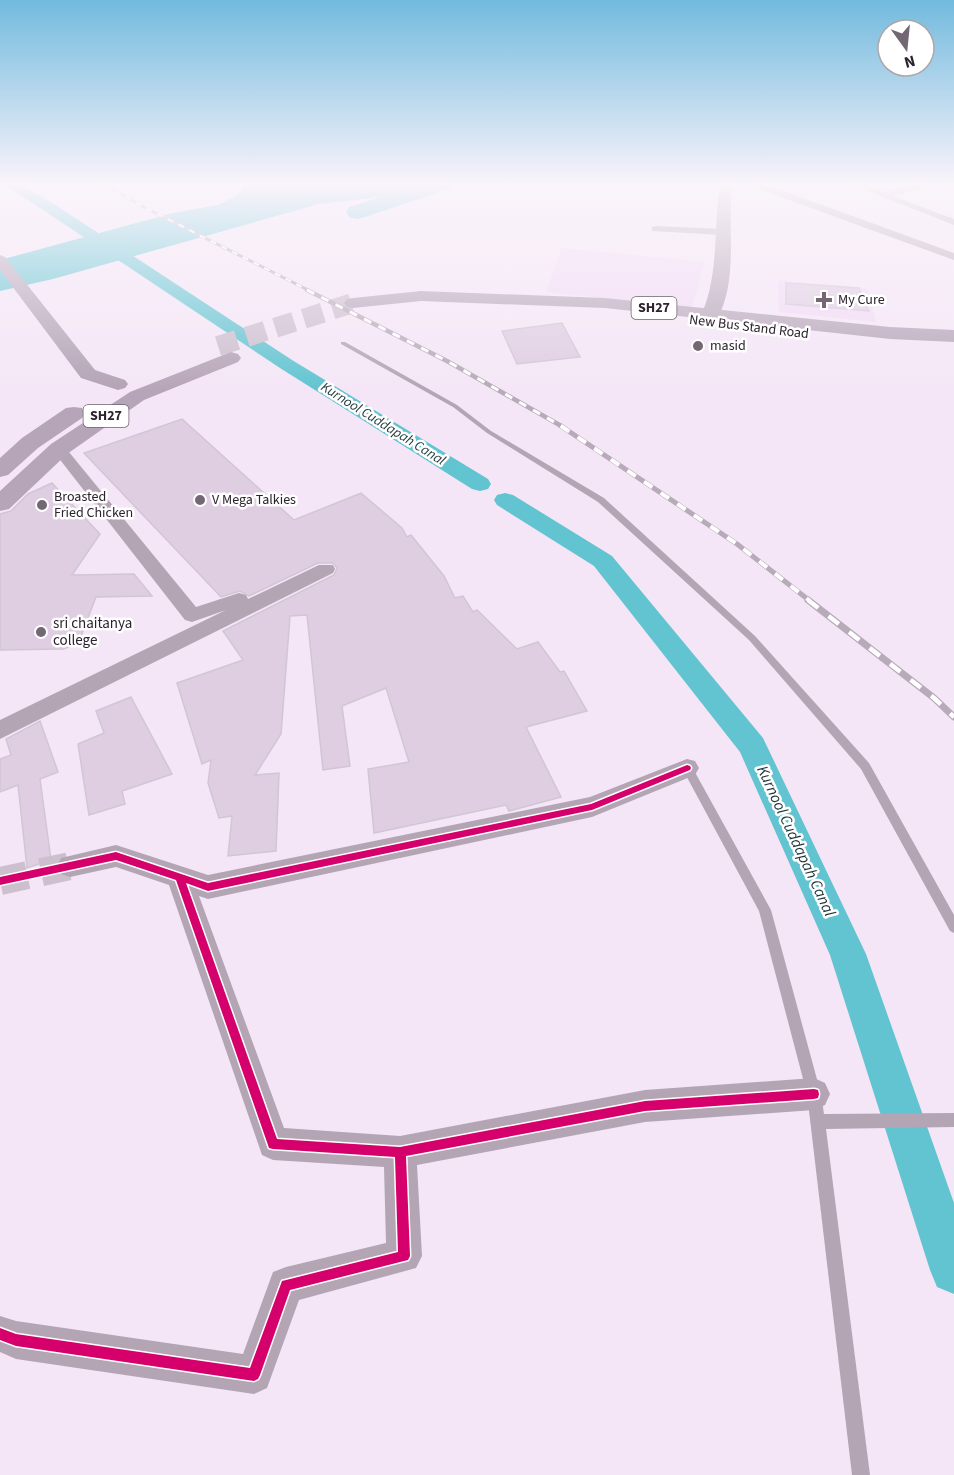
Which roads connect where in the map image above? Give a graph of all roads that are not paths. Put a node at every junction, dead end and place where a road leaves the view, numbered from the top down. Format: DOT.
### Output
graph roads {
  1 [pos="722,253"];
  2 [pos="0,260"];
  3 [pos="359,307"];
  4 [pos="709,318"];
  5 [pos="954,336"];
  6 [pos="343,342"];
  7 [pos="954,346"];
  8 [pos="118,384"];
  9 [pos="59,449"];
  10 [pos="0,470"];
  11 [pos="0,504"];
  12 [pos="0,730"];
  13 [pos="687,768"];
  14 [pos="70,866"];
  15 [pos="167,874"];
  16 [pos="954,927"];
  17 [pos="816,1108"];
  18 [pos="954,1120"];
  19 [pos="400,1152"];
  20 [pos="0,1334"];
  21 [pos="861,1475"];
  1 -- 4 [label="main road, New Bus Stand Road"];
  2 -- 8 [label="main road"];
  3 -- 4 [label="main road, New Bus Stand Road / SH27"];
  4 -- 5 [label="main road, New Bus Stand Road / SH27"];
  4 -- 7 [label="main road, New Bus Stand Road / SH27"];
  6 -- 16 [label="lane"];
  8 -- 9 [label="main road, SH27"];
  8 -- 10 [label="main road, SH27"];
  9 -- 11 [label="main road, SH27"];
  9 -- 12 [label="street"];
  13 -- 15 [label="street"];
  13 -- 17 [label="lane"];
  14 -- 15 [label="street"];
  15 -- 19 [label="street"];
  17 -- 18 [label="lane"];
  17 -- 19 [label="street"];
  17 -- 21 [label="lane"];
  19 -- 20 [label="street"];
}
